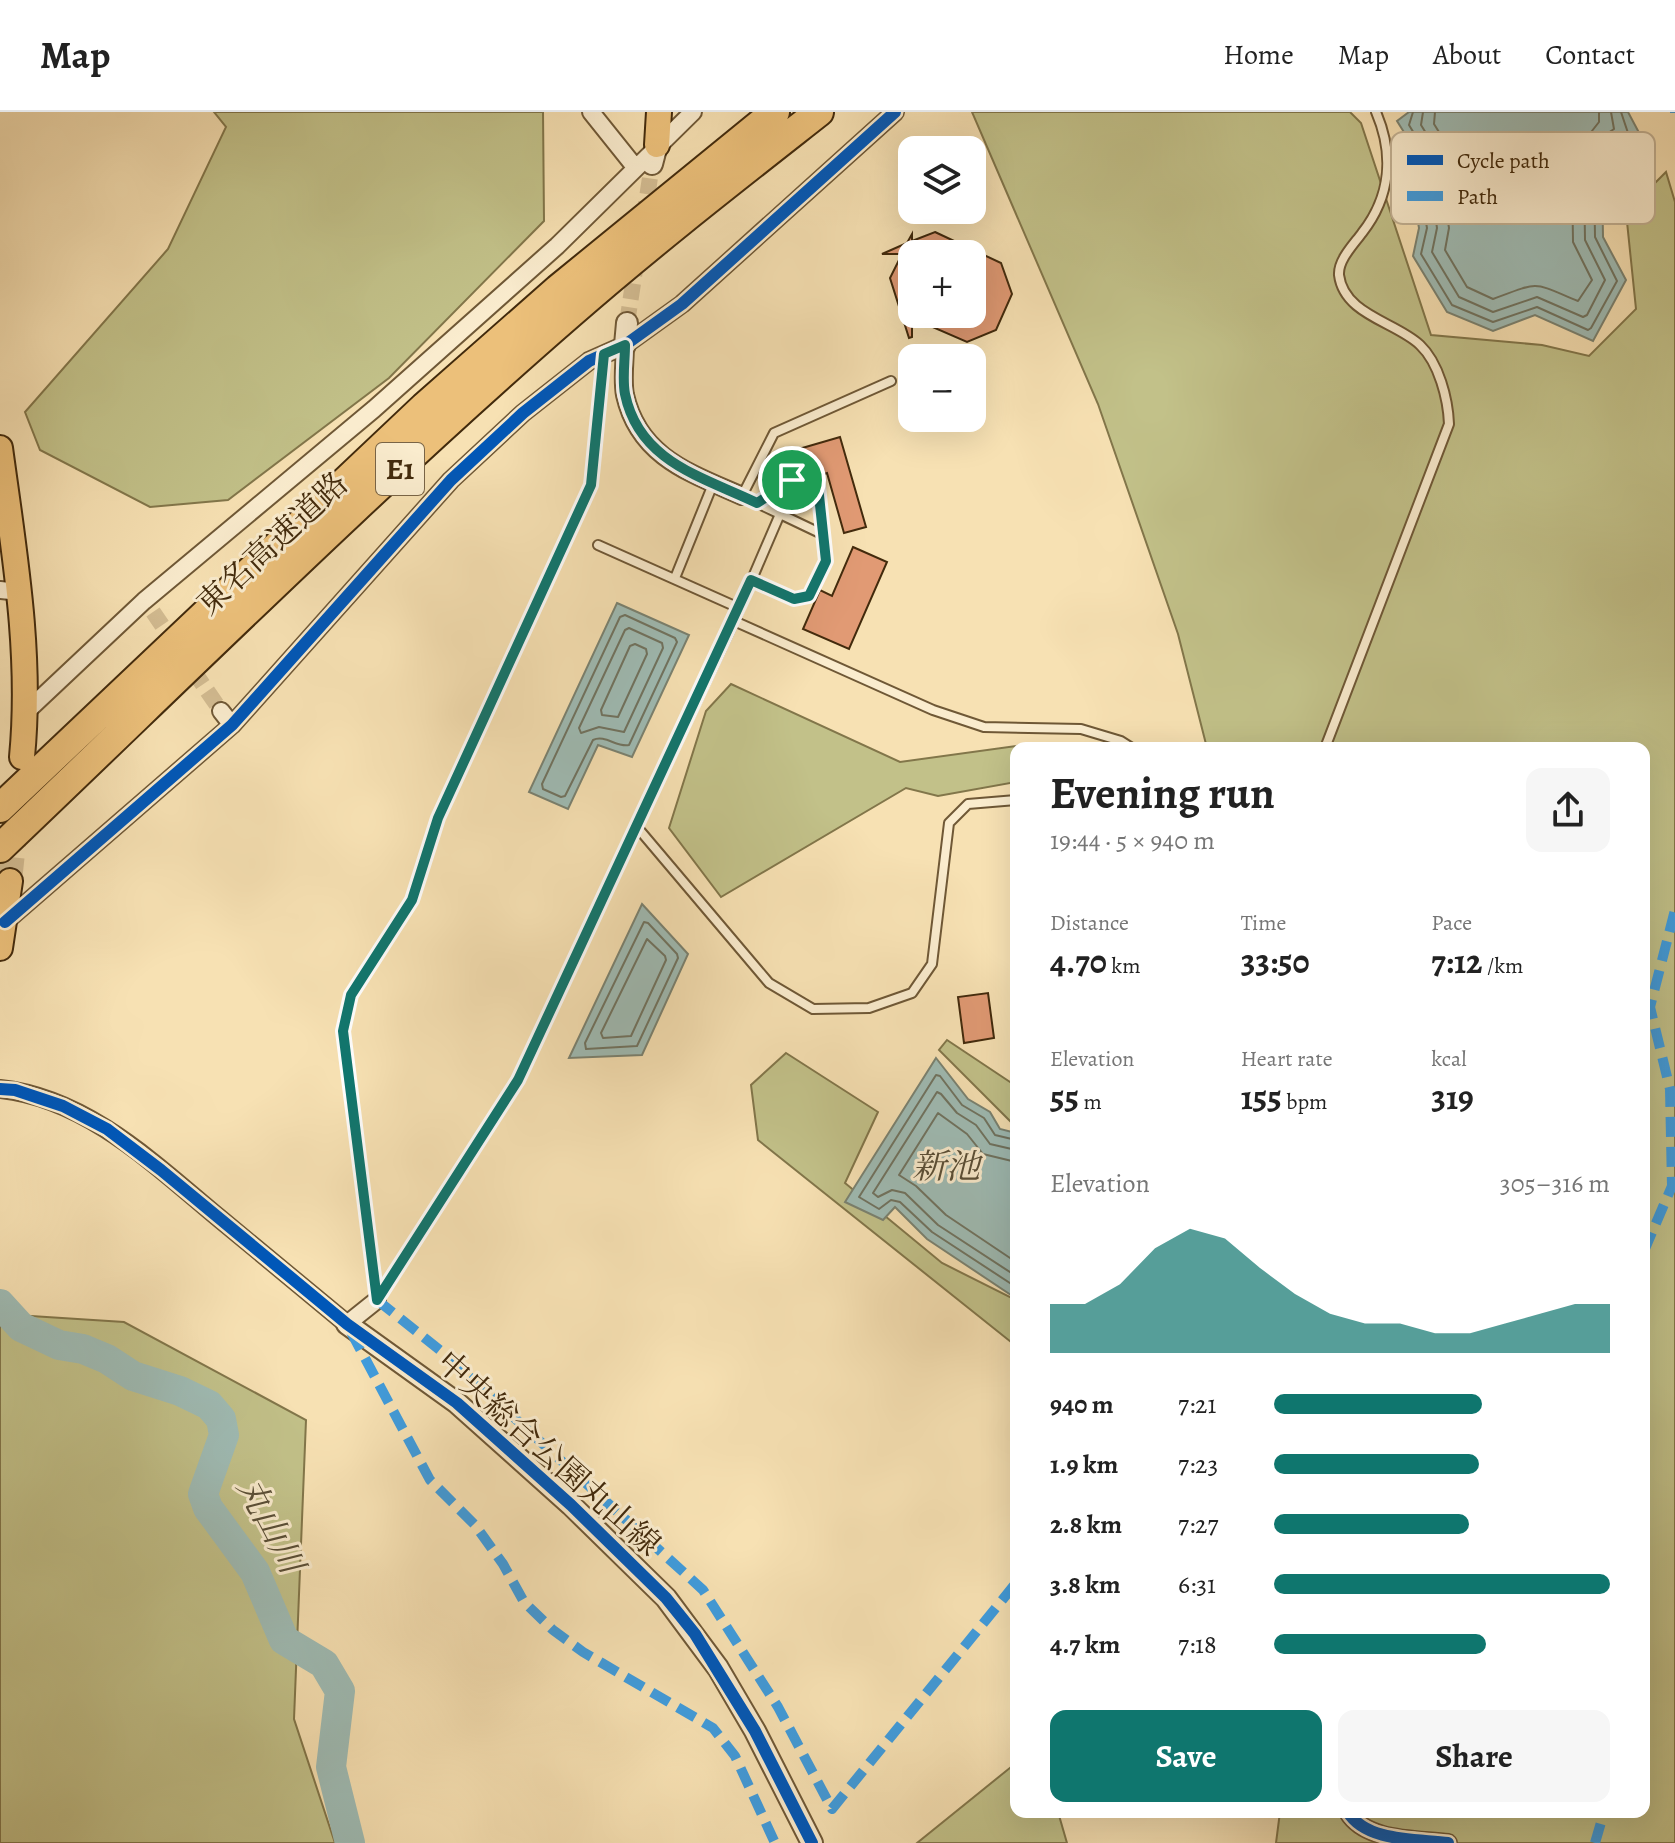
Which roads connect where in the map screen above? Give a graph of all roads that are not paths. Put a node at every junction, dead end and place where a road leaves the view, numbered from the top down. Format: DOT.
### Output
graph roads {
  1 [pos="591,112"];
  2 [pos="659,112"];
  3 [pos="693,112"];
  4 [pos="775,112"];
  5 [pos="819,112"];
  6 [pos="895,112"];
  7 [pos="1376,112"];
  8 [pos="648,159"];
  9 [pos="627,323"];
  10 [pos="625,345"];
  11 [pos="604,354"];
  12 [pos="891,381"];
  13 [pos="0,448"];
  14 [pos="713,483"];
  15 [pos="749,499"];
  16 [pos="780,514"];
  17 [pos="824,535"];
  18 [pos="598,545"];
  19 [pos="675,578"];
  20 [pos="751,580"];
  21 [pos="10,591"];
  22 [pos="739,608"];
  23 [pos="734,621"];
  24 [pos="221,711"];
  25 [pos="26,712"];
  26 [pos="232,725"];
  27 [pos="1123,742"];
  28 [pos="1327,742"];
  29 [pos="22,757"];
  30 [pos="1010,800"];
  31 [pos="0,808"];
  32 [pos="637,827"];
  33 [pos="0,848"];
  34 [pos="10,881"];
  35 [pos="5,922"];
  36 [pos="0,948"];
  37 [pos="0,1089"];
  38 [pos="377,1300"];
  39 [pos="347,1324"];
  40 [pos="1352,1818"];
  41 [pos="812,1843"];
  42 [pos="1448,1843"];
  1 -- 8 [label="street"];
  2 -- 8 [label="main road"];
  3 -- 8 [label="street"];
  4 -- 31 [label="highway, 東名高速道路 / E1"];
  5 -- 33 [label="highway, 東名高速道路 / E1"];
  6 -- 10 [label="street"];
  7 -- 28 [label="lane"];
  8 -- 25 [label="street"];
  9 -- 10 [label="street"];
  10 -- 11 [label="street"];
  10 -- 14 [label="street"];
  11 -- 26 [label="street"];
  11 -- 38 [label="lane"];
  12 -- 15 [label="lane"];
  13 -- 21 [label="main road"];
  14 -- 15 [label="street"];
  14 -- 19 [label="lane"];
  15 -- 16 [label="lane"];
  15 -- 17 [label="lane"];
  16 -- 17 [label="lane"];
  16 -- 20 [label="lane"];
  17 -- 20 [label="lane"];
  18 -- 19 [label="lane"];
  19 -- 22 [label="lane"];
  20 -- 22 [label="lane"];
  21 -- 25 [label="main road"];
  22 -- 23 [label="lane"];
  23 -- 27 [label="lane"];
  23 -- 32 [label="lane"];
  24 -- 26 [label="street"];
  25 -- 29 [label="main road"];
  26 -- 35 [label="street"];
  30 -- 32 [label="lane"];
  32 -- 38 [label="lane"];
  34 -- 35 [label="main road"];
  35 -- 36 [label="main road"];
  37 -- 39 [label="street, 中央総合公園丸山線"];
  38 -- 39 [label="street"];
  39 -- 41 [label="street, 中央総合公園丸山線"];
  40 -- 42 [label="street"];
}
